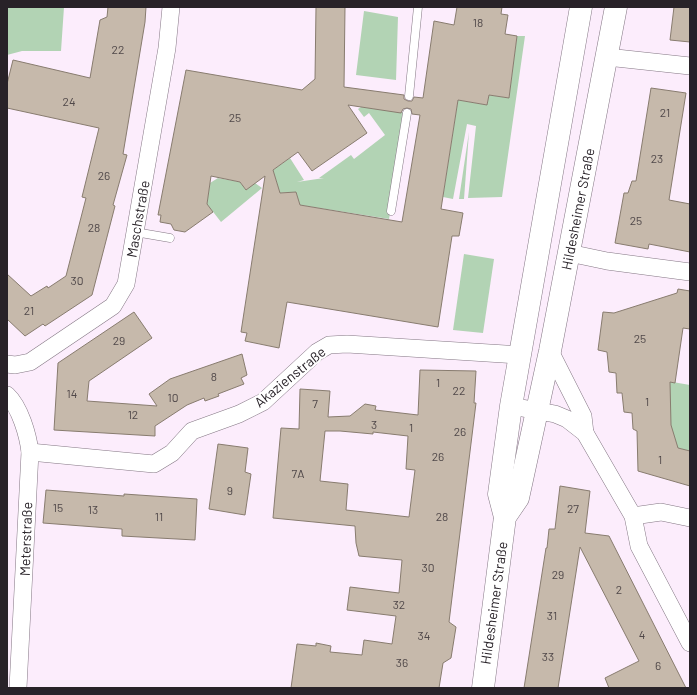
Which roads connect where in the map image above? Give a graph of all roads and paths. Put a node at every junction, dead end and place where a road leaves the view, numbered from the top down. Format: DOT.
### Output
graph roads {
  1 [pos="171,7"];
  2 [pos="418,7"];
  3 [pos="581,7"];
  4 [pos="616,7"];
  5 [pos="607,57"];
  6 [pos="690,66"];
  7 [pos="409,96"];
  8 [pos="406,113"];
  9 [pos="391,211"];
  10 [pos="135,232"];
  11 [pos="170,238"];
  12 [pos="569,253"];
  13 [pos="690,272"];
  14 [pos="550,351"];
  15 [pos="520,355"];
  16 [pos="7,364"];
  17 [pos="7,395"];
  18 [pos="511,406"];
  19 [pos="537,410"];
  20 [pos="585,433"];
  21 [pos="30,452"];
  22 [pos="633,516"];
  23 [pos="506,517"];
  24 [pos="690,518"];
  25 [pos="690,643"];
  26 [pos="18,688"];
  27 [pos="483,688"];
  1 -- 10 [label="street, Maschstraße"];
  2 -- 7 [label="lane"];
  3 -- 15 [label="main road, Hildesheimer Straße"];
  4 -- 5 [label="main road, Hildesheimer Straße"];
  5 -- 6 [label="street"];
  5 -- 12 [label="main road, Hildesheimer Straße"];
  8 -- 9 [label="lane"];
  10 -- 11 [label="lane"];
  10 -- 16 [label="street, Maschstraße"];
  12 -- 13 [label="street"];
  12 -- 14 [label="main road, Hildesheimer Straße"];
  14 -- 19 [label="main road, Hildesheimer Straße"];
  14 -- 20 [label="street"];
  15 -- 18 [label="main road, Hildesheimer Straße"];
  15 -- 21 [label="street, Akazienstraße"];
  17 -- 21 [label="street, Meterstraße"];
  18 -- 19 [label="street"];
  18 -- 23 [label="main road, Hildesheimer Straße"];
  19 -- 20 [label="street"];
  19 -- 23 [label="main road, Hildesheimer Straße"];
  20 -- 22 [label="street"];
  21 -- 26 [label="street, Meterstraße"];
  22 -- 24 [label="street"];
  22 -- 25 [label="street"];
  23 -- 27 [label="main road, Hildesheimer Straße"];
}
